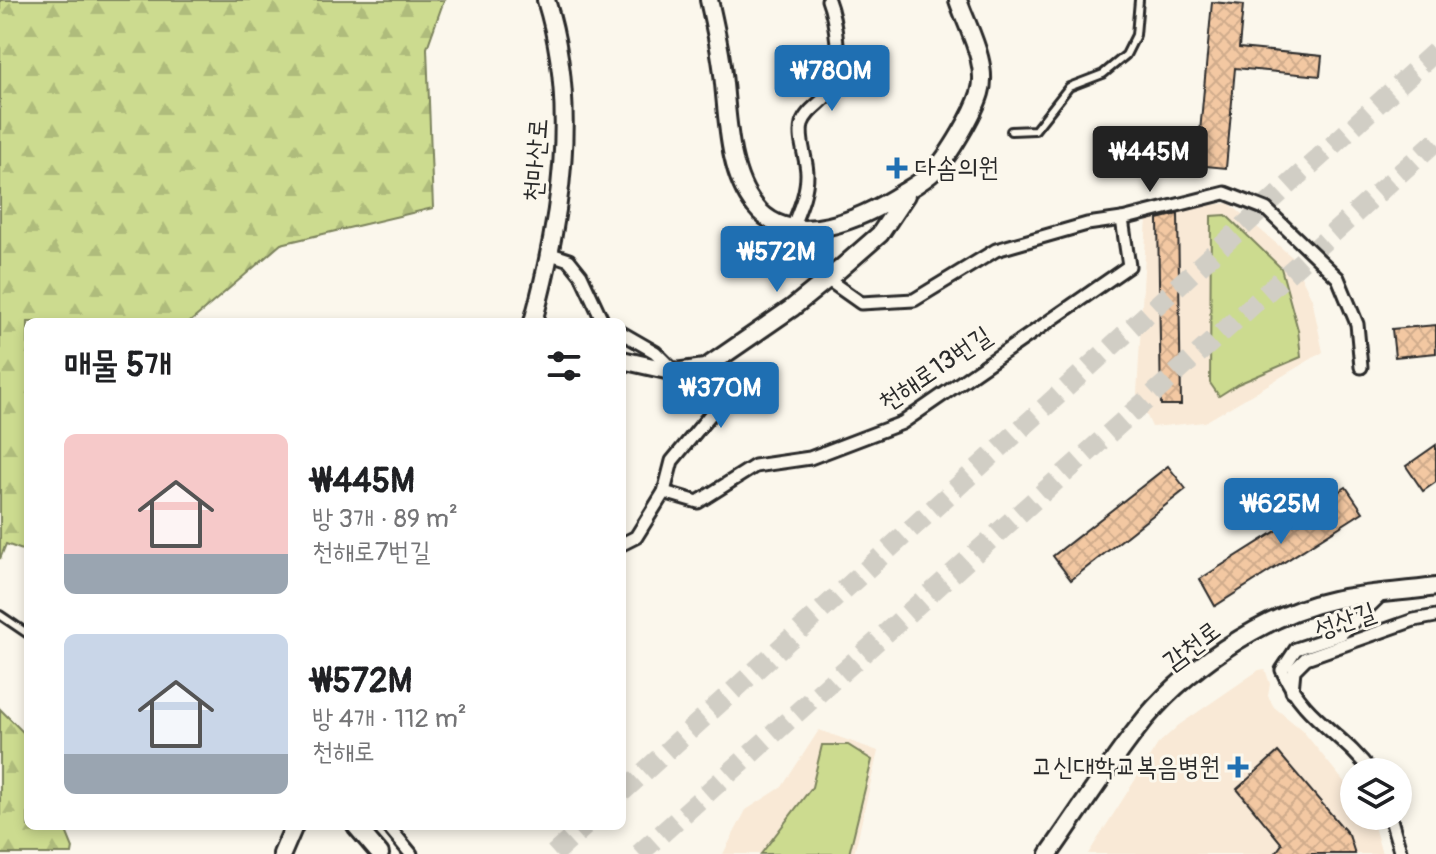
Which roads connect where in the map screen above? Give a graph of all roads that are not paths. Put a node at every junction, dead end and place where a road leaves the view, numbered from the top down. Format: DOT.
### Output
graph roads {
  1 [pos="546,0"];
  2 [pos="709,0"];
  3 [pos="828,0"];
  4 [pos="1139,0"];
  5 [pos="963,1"];
  6 [pos="1011,131"];
  7 [pos="912,187"];
  8 [pos="1122,219"];
  9 [pos="792,228"];
  10 [pos="551,254"];
  11 [pos="827,279"];
  12 [pos="534,318"];
  13 [pos="601,318"];
  14 [pos="626,335"];
  15 [pos="626,361"];
  16 [pos="1361,367"];
  17 [pos="705,368"];
  18 [pos="675,372"];
  19 [pos="664,492"];
  20 [pos="626,542"];
  21 [pos="1436,587"];
  22 [pos="1381,595"];
  23 [pos="0,615"];
  24 [pos="1436,616"];
  25 [pos="24,631"];
  26 [pos="1292,691"];
  27 [pos="1356,758"];
  28 [pos="292,830"];
  29 [pos="359,830"];
  30 [pos="391,830"];
  31 [pos="1394,830"];
  32 [pos="282,854"];
  33 [pos="380,854"];
  34 [pos="411,854"];
  35 [pos="1049,854"];
  36 [pos="1401,854"];
  1 -- 10 [label="main road, 천마산로"];
  2 -- 9 [label="main road"];
  3 -- 9 [label="street"];
  4 -- 6 [label="lane"];
  5 -- 7 [label="main road"];
  7 -- 9 [label="main road"];
  7 -- 11 [label="main road"];
  8 -- 11 [label="street"];
  8 -- 16 [label="street"];
  8 -- 19 [label="street, 천해로13번길"];
  10 -- 12 [label="main road, 천마산로"];
  10 -- 13 [label="street"];
  11 -- 17 [label="main road"];
  14 -- 18 [label="street"];
  15 -- 18 [label="main road"];
  17 -- 18 [label="main road"];
  17 -- 19 [label="street"];
  19 -- 20 [label="street"];
  21 -- 22 [label="main road, 감천로"];
  22 -- 26 [label="street, 성산길"];
  22 -- 35 [label="main road, 감천로"];
  23 -- 25 [label="lane"];
  24 -- 26 [label="street, 성산길"];
  26 -- 27 [label="street"];
  28 -- 32 [label="main road"];
  29 -- 33 [label="main road"];
  30 -- 34 [label="street"];
  31 -- 36 [label="street"];
}
